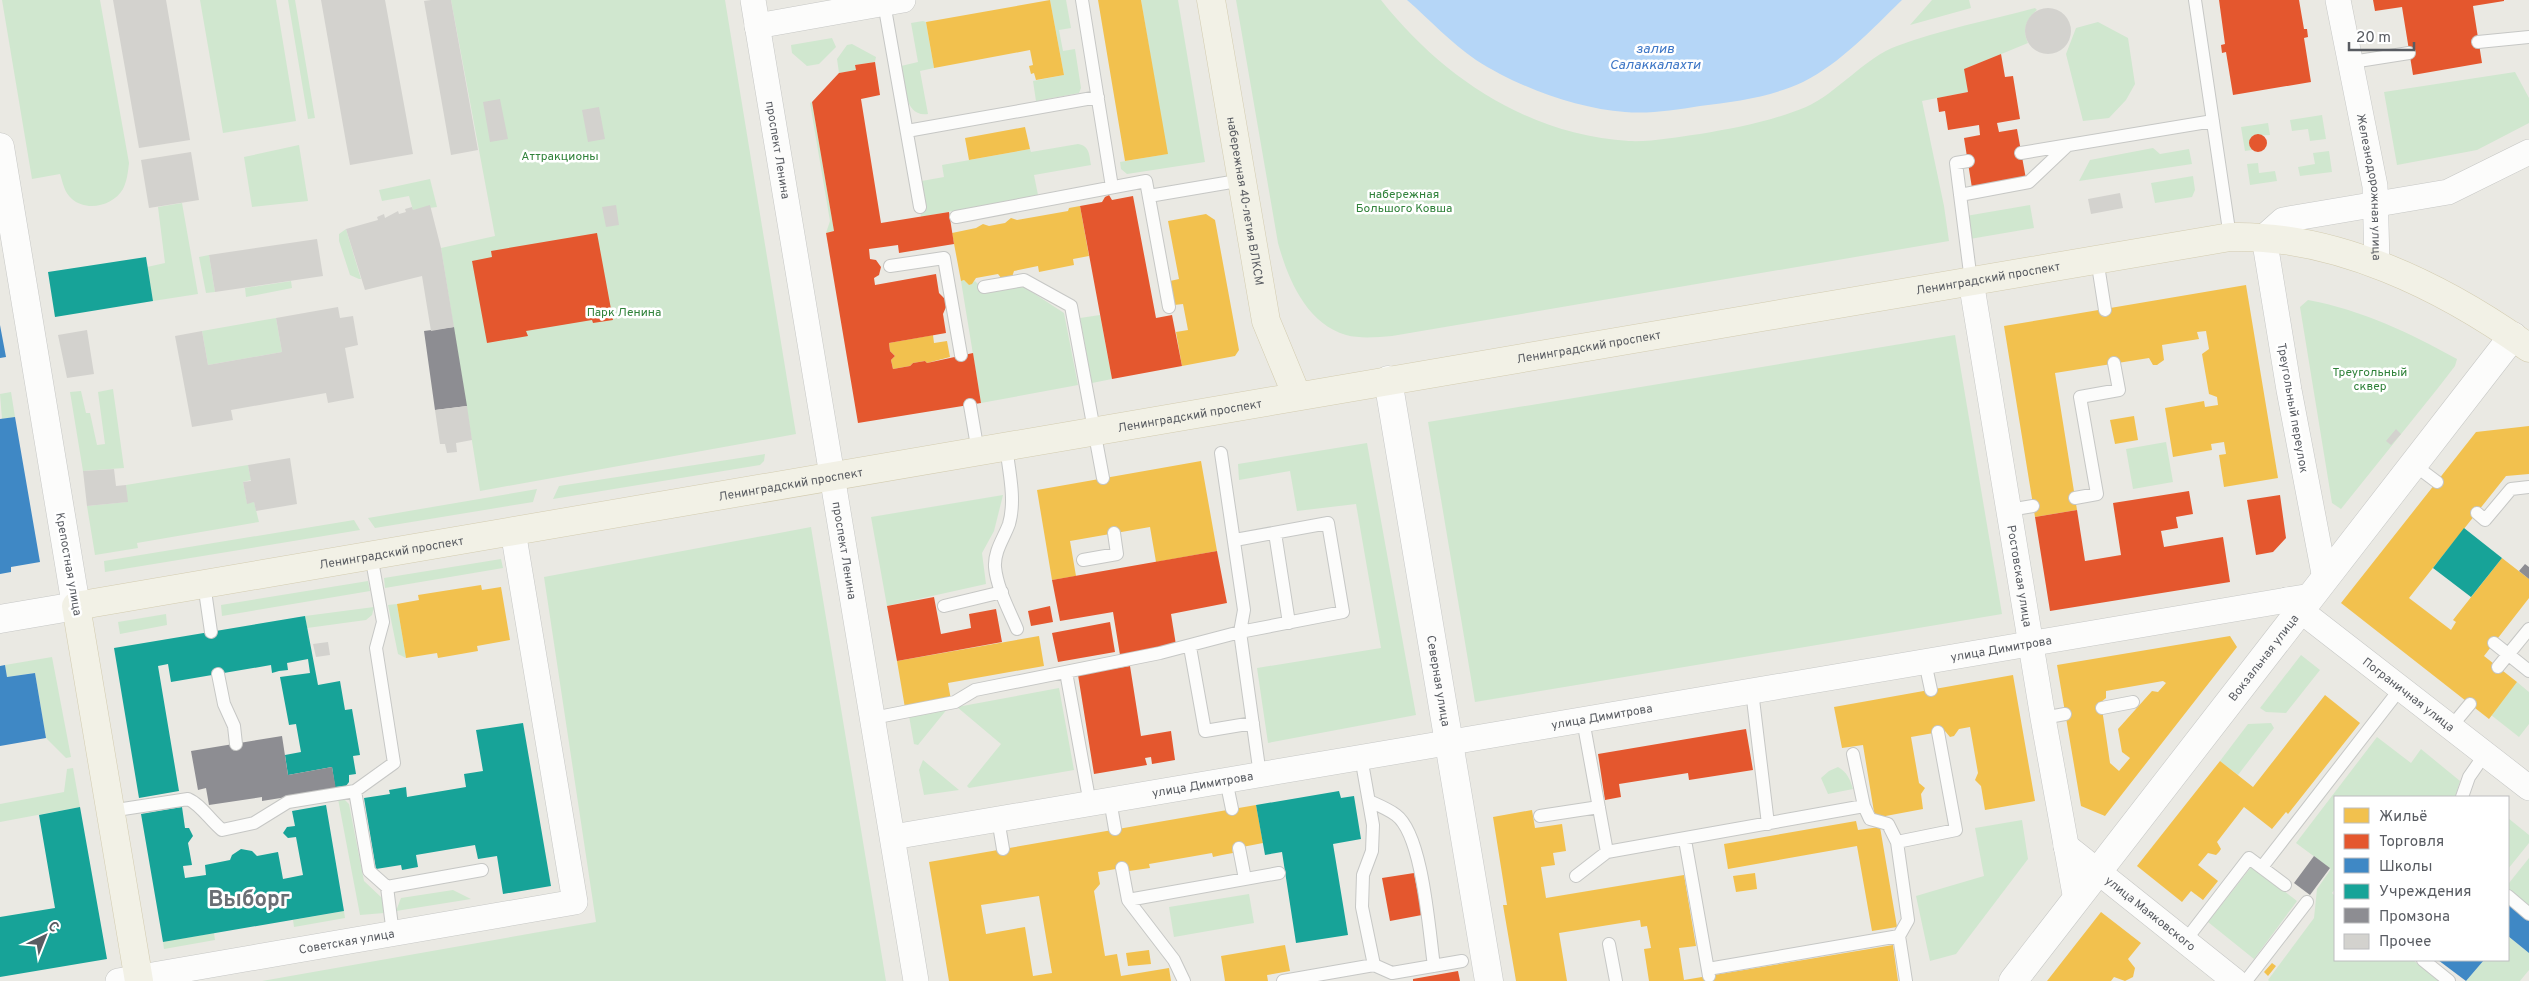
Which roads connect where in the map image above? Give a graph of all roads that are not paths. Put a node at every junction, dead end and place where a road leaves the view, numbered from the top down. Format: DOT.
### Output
graph roads {
  1 [pos="753,0"];
  2 [pos="1082,0"];
  3 [pos="1211,0"];
  4 [pos="2195,0"];
  5 [pos="2338,0"];
  6 [pos="887,2"];
  7 [pos="757,26"];
  8 [pos="2529,37"];
  9 [pos="2478,42"];
  10 [pos="2409,53"];
  11 [pos="2352,62"];
  12 [pos="1098,97"];
  13 [pos="2213,120"];
  14 [pos="907,131"];
  15 [pos="2067,146"];
  16 [pos="0,147"];
  17 [pos="2529,152"];
  18 [pos="2021,153"];
  19 [pos="1968,162"];
  20 [pos="1242,180"];
  21 [pos="1112,187"];
  22 [pos="1960,195"];
  23 [pos="1149,196"];
  24 [pos="2377,204"];
  25 [pos="920,207"];
  26 [pos="956,217"];
  27 [pos="2230,236"];
  28 [pos="2264,236"];
  29 [pos="2097,259"];
  30 [pos="2377,263"];
  31 [pos="890,266"];
  32 [pos="1971,281"];
  33 [pos="984,287"];
  34 [pos="1169,307"];
  35 [pos="2105,310"];
  36 [pos="2521,342"];
  37 [pos="961,355"];
  38 [pos="2114,364"];
  39 [pos="1388,380"];
  40 [pos="1297,396"];
  41 [pos="970,405"];
  42 [pos="1095,432"];
  43 [pos="1006,447"];
  44 [pos="978,452"];
  45 [pos="1221,453"];
  46 [pos="2413,464"];
  47 [pos="834,478"];
  48 [pos="1103,478"];
  49 [pos="2437,482"];
  50 [pos="2529,487"];
  51 [pos="2076,498"];
  52 [pos="2033,506"];
  53 [pos="2008,510"];
  54 [pos="2476,513"];
  55 [pos="513,531"];
  56 [pos="1114,533"];
  57 [pos="1275,533"];
  58 [pos="1235,540"];
  59 [pos="371,555"];
  60 [pos="1083,560"];
  61 [pos="204,584"];
  62 [pos="1002,592"];
  63 [pos="2306,596"];
  64 [pos="76,606"];
  65 [pos="944,606"];
  66 [pos="0,619"];
  67 [pos="1289,623"];
  68 [pos="1017,629"];
  69 [pos="2529,629"];
  70 [pos="211,632"];
  71 [pos="1240,632"];
  72 [pos="2494,643"];
  73 [pos="2031,644"];
  74 [pos="1190,646"];
  75 [pos="2508,654"];
  76 [pos="1925,662"];
  77 [pos="2498,667"];
  78 [pos="2529,671"];
  79 [pos="1066,672"];
  80 [pos="218,674"];
  81 [pos="2400,689"];
  82 [pos="1931,690"];
  83 [pos="1752,691"];
  84 [pos="2133,702"];
  85 [pos="2470,704"];
  86 [pos="2102,708"];
  87 [pos="873,718"];
  88 [pos="1583,720"];
  89 [pos="1253,723"];
  90 [pos="2450,728"];
  91 [pos="1938,732"];
  92 [pos="1449,742"];
  93 [pos="236,744"];
  94 [pos="1853,754"];
  95 [pos="2485,754"];
  96 [pos="1361,757"];
  97 [pos="1260,775"];
  98 [pos="1226,780"];
  99 [pos="2527,784"];
  100 [pos="355,792"];
  101 [pos="2462,796"];
  102 [pos="1369,801"];
  103 [pos="1100,802"];
  104 [pos="1864,806"];
  105 [pos="1599,807"];
  106 [pos="1232,809"];
  107 [pos="110,812"];
  108 [pos="1540,816"];
  109 [pos="998,819"];
  110 [pos="1768,824"];
  111 [pos="1115,829"];
  112 [pos="892,837"];
  113 [pos="1685,840"];
  114 [pos="1897,842"];
  115 [pos="2066,846"];
  116 [pos="1239,848"];
  117 [pos="1003,849"];
  118 [pos="1607,852"];
  119 [pos="2262,867"];
  120 [pos="1122,868"];
  121 [pos="482,870"];
  122 [pos="2098,871"];
  123 [pos="1279,873"];
  124 [pos="1576,876"];
  125 [pos="1245,879"];
  126 [pos="2285,885"];
  127 [pos="387,887"];
  128 [pos="2509,897"];
  129 [pos="1128,900"];
  130 [pos="2076,900"];
  131 [pos="2307,902"];
  132 [pos="2529,914"];
  133 [pos="393,934"];
  134 [pos="1900,936"];
  135 [pos="2185,941"];
  136 [pos="1609,944"];
  137 [pos="1462,961"];
  138 [pos="2424,961"];
  139 [pos="1374,965"];
  140 [pos="1434,966"];
  141 [pos="1337,977"];
  142 [pos="132,980"];
  143 [pos="916,981"];
  144 [pos="1184,981"];
  145 [pos="1283,981"];
  146 [pos="1489,981"];
  147 [pos="1616,981"];
  148 [pos="1906,981"];
  149 [pos="2013,981"];
  150 [pos="2235,981"];
  151 [pos="2246,981"];
  152 [pos="2449,981"];
  1 -- 7 [label="street, проспект Ленина"];
  2 -- 12 [label="lane"];
  3 -- 20 [label="main road, набережная 40-летия ВЛКСМ"];
  4 -- 13 [label="lane"];
  5 -- 11 [label="street, Железнодорожная улица"];
  6 -- 7 [label="street"];
  6 -- 14 [label="lane"];
  7 -- 47 [label="street, проспект Ленина"];
  8 -- 9 [label="lane"];
  10 -- 11 [label="lane"];
  11 -- 24 [label="street, Железнодорожная улица"];
  12 -- 14 [label="lane"];
  12 -- 21 [label="lane"];
  13 -- 15 [label="lane"];
  13 -- 27 [label="lane"];
  14 -- 25 [label="lane"];
  15 -- 18 [label="lane"];
  15 -- 22 [label="lane"];
  16 -- 64 [label="street, Крепостная улица"];
  17 -- 24 [label="street"];
  19 -- 22 [label="lane"];
  20 -- 23 [label="lane"];
  20 -- 40 [label="main road, набережная 40-летия ВЛКСМ"];
  21 -- 23 [label="lane"];
  21 -- 26 [label="lane"];
  22 -- 32 [label="lane"];
  23 -- 34 [label="lane"];
  24 -- 28 [label="street"];
  24 -- 30 [label="street, Железнодорожная улица"];
  27 -- 28 [label="main road, Ленинградский проспект"];
  27 -- 29 [label="main road, Ленинградский проспект"];
  28 -- 30 [label="main road, Ленинградский проспект"];
  28 -- 63 [label="street, Треугольный переулок"];
  29 -- 32 [label="main road, Ленинградский проспект"];
  29 -- 35 [label="lane"];
  30 -- 36 [label="main road, Железнодорожная улица"];
  31 -- 37 [label="lane"];
  32 -- 39 [label="main road, Ленинградский проспект"];
  32 -- 53 [label="street, Ростовская улица"];
  33 -- 42 [label="lane"];
  36 -- 46 [label="street, Вокзальная улица"];
  38 -- 51 [label="lane"];
  39 -- 40 [label="main road, Ленинградский проспект"];
  39 -- 92 [label="street, Северная улица"];
  40 -- 42 [label="main road, Ленинградский проспект"];
  41 -- 44 [label="lane"];
  42 -- 43 [label="main road, Ленинградский проспект"];
  42 -- 48 [label="lane"];
  43 -- 44 [label="main road, Ленинградский проспект"];
  43 -- 62 [label="lane"];
  44 -- 47 [label="main road, Ленинградский проспект"];
  45 -- 58 [label="lane"];
  46 -- 49 [label="lane"];
  46 -- 63 [label="street, Вокзальная улица"];
  47 -- 55 [label="main road, Ленинградский проспект"];
  47 -- 87 [label="street, проспект Ленина"];
  50 -- 54 [label="lane"];
  52 -- 53 [label="lane"];
  53 -- 73 [label="street, Ростовская улица"];
  55 -- 59 [label="main road, Ленинградский проспект"];
  55 -- 133 [label="street, Советская улица"];
  56 -- 60 [label="lane"];
  57 -- 58 [label="lane"];
  57 -- 67 [label="lane"];
  57 -- 67 [label="lane"];
  58 -- 71 [label="lane"];
  59 -- 61 [label="main road, Ленинградский проспект"];
  59 -- 100 [label="lane"];
  61 -- 64 [label="main road, Ленинградский проспект"];
  61 -- 70 [label="lane"];
  62 -- 65 [label="lane"];
  62 -- 68 [label="lane"];
  63 -- 73 [label="street, улица Димитрова"];
  63 -- 81 [label="street, Пограничная улица"];
  63 -- 122 [label="street, Вокзальная улица"];
  64 -- 66 [label="street, Ленинградский проспект"];
  64 -- 107 [label="main road, Крепостная улица"];
  67 -- 71 [label="lane"];
  69 -- 75 [label="lane"];
  71 -- 74 [label="lane"];
  71 -- 89 [label="lane"];
  72 -- 75 [label="lane"];
  73 -- 76 [label="street, улица Димитрова"];
  73 -- 115 [label="street, Ростовская улица"];
  74 -- 79 [label="lane"];
  74 -- 89 [label="lane"];
  75 -- 77 [label="lane"];
  75 -- 78 [label="lane"];
  76 -- 82 [label="lane"];
  76 -- 83 [label="street, улица Димитрова"];
  79 -- 87 [label="lane"];
  79 -- 103 [label="lane"];
  80 -- 93 [label="lane"];
  81 -- 90 [label="street, Пограничная улица"];
  81 -- 119 [label="lane"];
  83 -- 88 [label="street, улица Димитрова"];
  83 -- 110 [label="lane"];
  84 -- 86 [label="lane"];
  85 -- 90 [label="lane"];
  87 -- 112 [label="street, проспект Ленина"];
  88 -- 92 [label="street, улица Димитрова"];
  88 -- 105 [label="lane"];
  89 -- 97 [label="lane"];
  90 -- 95 [label="street, Пограничная улица"];
  91 -- 114 [label="lane"];
  92 -- 96 [label="street, улица Димитрова"];
  92 -- 146 [label="street, Северная улица"];
  94 -- 104 [label="lane"];
  95 -- 99 [label="street, Пограничная улица"];
  95 -- 101 [label="lane"];
  96 -- 97 [label="street, улица Димитрова"];
  96 -- 102 [label="lane"];
  97 -- 98 [label="street, улица Димитрова"];
  98 -- 103 [label="street, улица Димитрова"];
  98 -- 106 [label="lane"];
  100 -- 107 [label="lane"];
  100 -- 127 [label="lane"];
  102 -- 139 [label="lane"];
  102 -- 140 [label="lane"];
  103 -- 109 [label="street, улица Димитрова"];
  103 -- 111 [label="lane"];
  104 -- 110 [label="lane"];
  104 -- 114 [label="lane"];
  105 -- 108 [label="lane"];
  105 -- 118 [label="lane"];
  107 -- 142 [label="main road, Крепостная улица"];
  109 -- 112 [label="street, улица Димитрова"];
  109 -- 117 [label="lane"];
  110 -- 113 [label="lane"];
  112 -- 143 [label="street, проспект Ленина"];
  113 -- 118 [label="lane"];
  113 -- 134 [label="lane"];
  114 -- 134 [label="lane"];
  115 -- 122 [label="street, улица Маяковского"];
  115 -- 130 [label="street, Ростовская улица"];
  116 -- 125 [label="lane"];
  118 -- 124 [label="lane"];
  119 -- 126 [label="lane"];
  119 -- 135 [label="lane"];
  120 -- 129 [label="lane"];
  121 -- 127 [label="lane"];
  122 -- 130 [label="street, Вокзальная улица"];
  122 -- 135 [label="street, улица Маяковского"];
  123 -- 125 [label="lane"];
  125 -- 129 [label="lane"];
  127 -- 133 [label="lane"];
  128 -- 132 [label="lane"];
  129 -- 144 [label="lane"];
  130 -- 149 [label="street, Вокзальная улица"];
  131 -- 151 [label="lane"];
  133 -- 142 [label="street, Советская улица"];
  134 -- 148 [label="lane"];
  135 -- 150 [label="street, улица Маяковского"];
  136 -- 147 [label="lane"];
  137 -- 140 [label="lane"];
  138 -- 152 [label="lane"];
  139 -- 140 [label="lane"];
  139 -- 141 [label="lane"];
  141 -- 145 [label="lane"];
}
